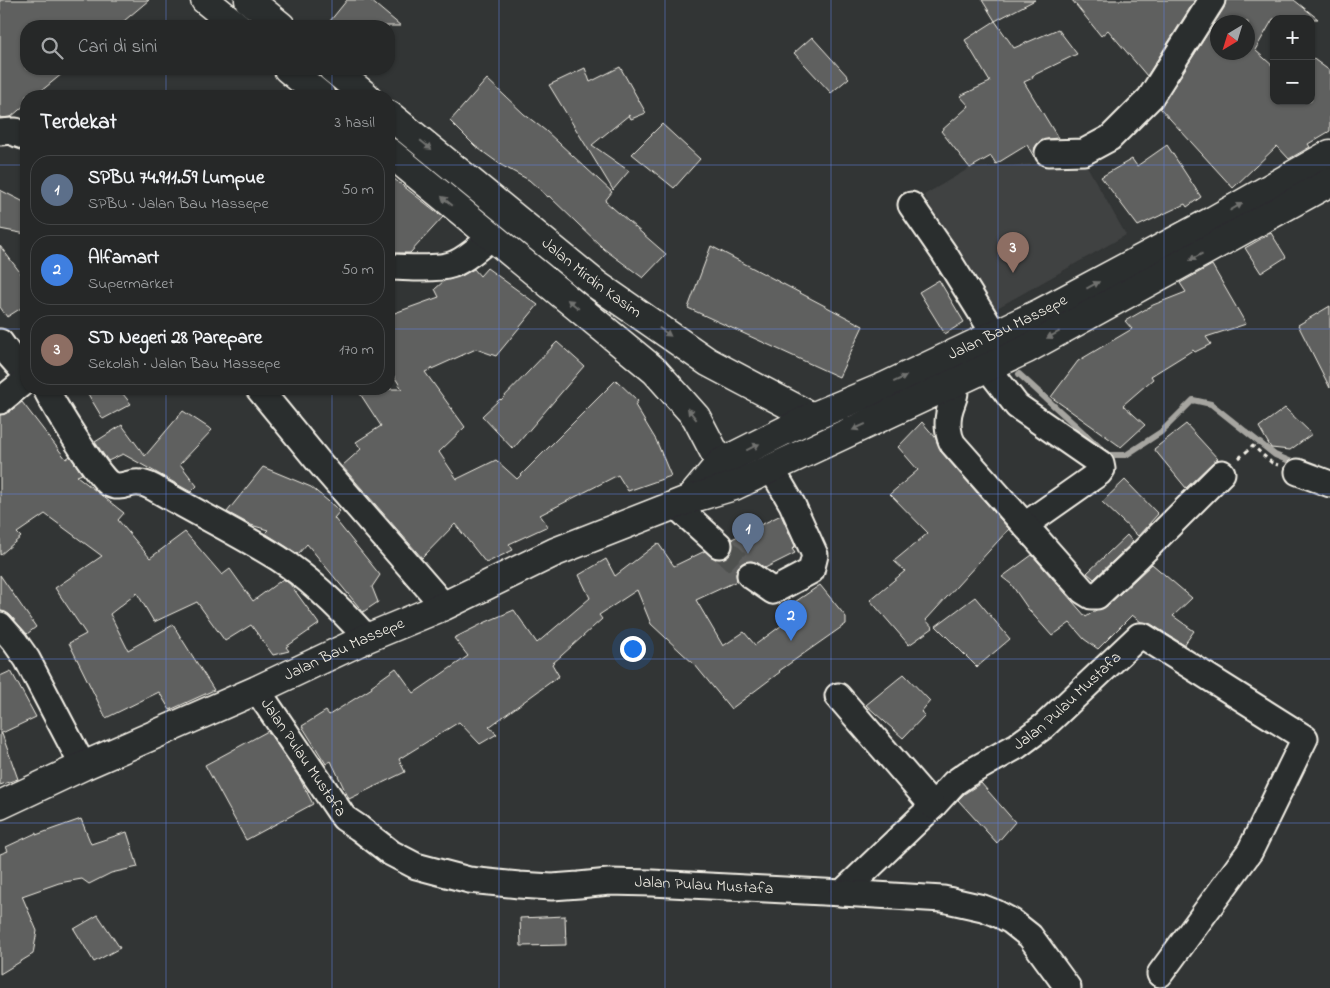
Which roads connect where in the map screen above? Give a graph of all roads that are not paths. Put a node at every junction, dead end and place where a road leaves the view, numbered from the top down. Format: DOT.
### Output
graph roads {
  1 [pos="205,0"];
  2 [pos="249,0"];
  3 [pos="1212,0"];
  4 [pos="230,20"];
  5 [pos="274,20"];
  6 [pos="295,75"];
  7 [pos="340,75"];
  8 [pos="314,90"];
  9 [pos="359,90"];
  10 [pos="395,120"];
  11 [pos="1048,153"];
  12 [pos="1330,154"];
  13 [pos="395,157"];
  14 [pos="1330,182"];
  15 [pos="911,206"];
  16 [pos="492,238"];
  17 [pos="395,268"];
  18 [pos="995,335"];
  19 [pos="0,342"];
  20 [pos="20,367"];
  21 [pos="987,367"];
  22 [pos="954,383"];
  23 [pos="20,385"];
  24 [pos="49,395"];
  25 [pos="264,395"];
  26 [pos="0,401"];
  27 [pos="812,417"];
  28 [pos="720,463"];
  29 [pos="771,468"];
  30 [pos="1298,472"];
  31 [pos="1222,473"];
  32 [pos="1330,484"];
  33 [pos="734,486"];
  34 [pos="682,502"];
  35 [pos="1025,525"];
  36 [pos="719,545"];
  37 [pos="750,575"];
  38 [pos="444,606"];
  39 [pos="0,625"];
  40 [pos="367,638"];
  41 [pos="257,690"];
  42 [pos="838,696"];
  43 [pos="83,766"];
  44 [pos="0,805"];
  45 [pos="933,806"];
  46 [pos="842,894"];
  47 [pos="1160,974"];
  48 [pos="1068,988"];
  1 -- 4 [label="highway"];
  2 -- 5 [label="highway"];
  3 -- 11 [label="street"];
  6 -- 8 [label="highway"];
  7 -- 9 [label="highway"];
  10 -- 27 [label="highway, Jalan Mirdin Kasim, one-way"];
  18 -- 12 [label="highway, Jalan Bau Massepe, one-way"];
  16 -- 13 [label="highway, Jalan Mirdin Kasim, one-way"];
  14 -- 21 [label="highway, Jalan Bau Massepe, one-way"];
  15 -- 18 [label="street"];
  16 -- 17 [label="street"];
  28 -- 16 [label="highway, Jalan Mirdin Kasim, one-way"];
  27 -- 18 [label="highway, Jalan Bau Massepe, one-way"];
  19 -- 20 [label="street"];
  21 -- 22 [label="highway, Jalan Bau Massepe"];
  21 -- 35 [label="street"];
  22 -- 29 [label="highway, Jalan Bau Massepe, one-way"];
  22 -- 35 [label="street"];
  23 -- 26 [label="street"];
  24 -- 40 [label="street"];
  25 -- 38 [label="street"];
  28 -- 27 [label="highway, Jalan Bau Massepe, one-way"];
  28 -- 33 [label="highway, Jalan Mirdin Kasim"];
  28 -- 34 [label="highway, Jalan Bau Massepe"];
  29 -- 33 [label="highway, Jalan Bau Massepe"];
  29 -- 37 [label="street"];
  30 -- 32 [label="street"];
  31 -- 35 [label="street"];
  33 -- 34 [label="highway, Jalan Bau Massepe"];
  34 -- 36 [label="street"];
  34 -- 38 [label="highway, Jalan Bau Massepe"];
  38 -- 40 [label="highway, Jalan Bau Massepe"];
  39 -- 43 [label="street"];
  40 -- 41 [label="highway, Jalan Bau Massepe"];
  41 -- 43 [label="highway, Jalan Bau Massepe"];
  41 -- 46 [label="street, Jalan Pulau Mustafa"];
  42 -- 45 [label="street"];
  43 -- 44 [label="highway, Jalan Bau Massepe"];
  45 -- 46 [label="street, Jalan Pulau Mustafa"];
  45 -- 47 [label="street, Jalan Pulau Mustafa"];
  46 -- 48 [label="street"];
}
